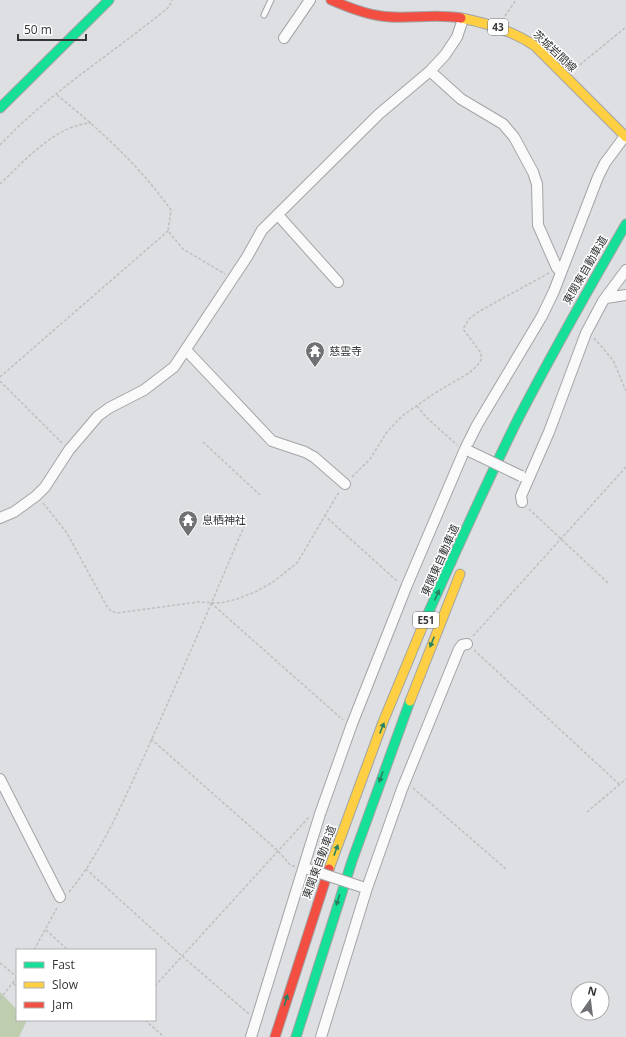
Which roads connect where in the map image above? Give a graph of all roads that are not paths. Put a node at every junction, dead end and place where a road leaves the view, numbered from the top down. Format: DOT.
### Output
graph roads {
  1 [pos="109,0"];
  2 [pos="271,0"];
  3 [pos="310,0"];
  4 [pos="331,0"];
  5 [pos="348,3"];
  6 [pos="264,15"];
  7 [pos="463,19"];
  8 [pos="284,38"];
  9 [pos="430,71"];
  10 [pos="0,108"];
  11 [pos="626,136"];
  12 [pos="278,214"];
  13 [pos="626,225"];
  14 [pos="559,270"];
  15 [pos="626,270"];
  16 [pos="338,282"];
  17 [pos="626,295"];
  18 [pos="606,298"];
  19 [pos="186,350"];
  20 [pos="533,411"];
  21 [pos="467,450"];
  22 [pos="510,460"];
  23 [pos="526,478"];
  24 [pos="501,481"];
  25 [pos="345,484"];
  26 [pos="522,502"];
  27 [pos="0,518"];
  28 [pos="465,563"];
  29 [pos="467,644"];
  30 [pos="0,779"];
  31 [pos="305,868"];
  32 [pos="364,887"];
  33 [pos="60,897"];
  34 [pos="251,1037"];
  35 [pos="275,1037"];
  36 [pos="296,1037"];
  37 [pos="321,1037"];
  1 -- 10 [label="main road"];
  2 -- 6 [label="lane"];
  3 -- 8 [label="street"];
  4 -- 5 [label="main road, 茨城岩間線 / 43"];
  5 -- 7 [label="main road, 茨城岩間線 / 43"];
  7 -- 9 [label="street"];
  7 -- 11 [label="main road, 茨城岩間線 / 43"];
  9 -- 12 [label="street"];
  9 -- 14 [label="street"];
  11 -- 14 [label="street"];
  12 -- 16 [label="street"];
  12 -- 19 [label="street"];
  13 -- 20 [label="main road, 東関東自動車道 / E51"];
  35 -- 13 [label="main road, 東関東自動車道 / E51, one-way"];
  14 -- 21 [label="street"];
  15 -- 18 [label="street"];
  17 -- 18 [label="street"];
  18 -- 23 [label="street"];
  19 -- 25 [label="street"];
  19 -- 27 [label="street"];
  21 -- 23 [label="street, bridge"];
  21 -- 31 [label="street"];
  22 -- 24 [label="main road"];
  23 -- 26 [label="street"];
  28 -- 36 [label="main road, E51, one-way"];
  29 -- 32 [label="street"];
  30 -- 33 [label="street"];
  31 -- 32 [label="street, bridge"];
  31 -- 34 [label="street"];
  32 -- 37 [label="street"];
}
